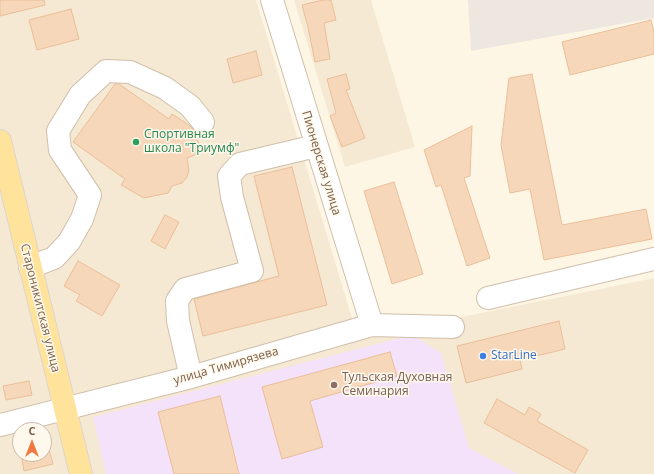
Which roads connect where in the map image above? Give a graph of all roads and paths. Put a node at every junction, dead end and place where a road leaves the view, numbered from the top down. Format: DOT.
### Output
graph roads {
  1 [pos="272,0"];
  2 [pos="203,122"];
  3 [pos="0,141"];
  4 [pos="316,146"];
  5 [pos="654,259"];
  6 [pos="30,267"];
  7 [pos="488,298"];
  8 [pos="372,325"];
  9 [pos="453,327"];
  10 [pos="192,377"];
  11 [pos="65,409"];
  12 [pos="0,425"];
  13 [pos="81,474"];
  1 -- 4 [label="street, Пионерская улица"];
  2 -- 6 [label="street"];
  3 -- 6 [label="main road, Староникитская улица"];
  4 -- 8 [label="street, Пионерская улица"];
  4 -- 10 [label="street"];
  5 -- 7 [label="street"];
  6 -- 11 [label="main road, Староникитская улица"];
  8 -- 9 [label="street, улица Тимирязева"];
  8 -- 10 [label="street, улица Тимирязева"];
  10 -- 11 [label="street, улица Тимирязева"];
  11 -- 12 [label="street, улица Тимирязева"];
  11 -- 13 [label="main road, Староникитская улица"];
}
